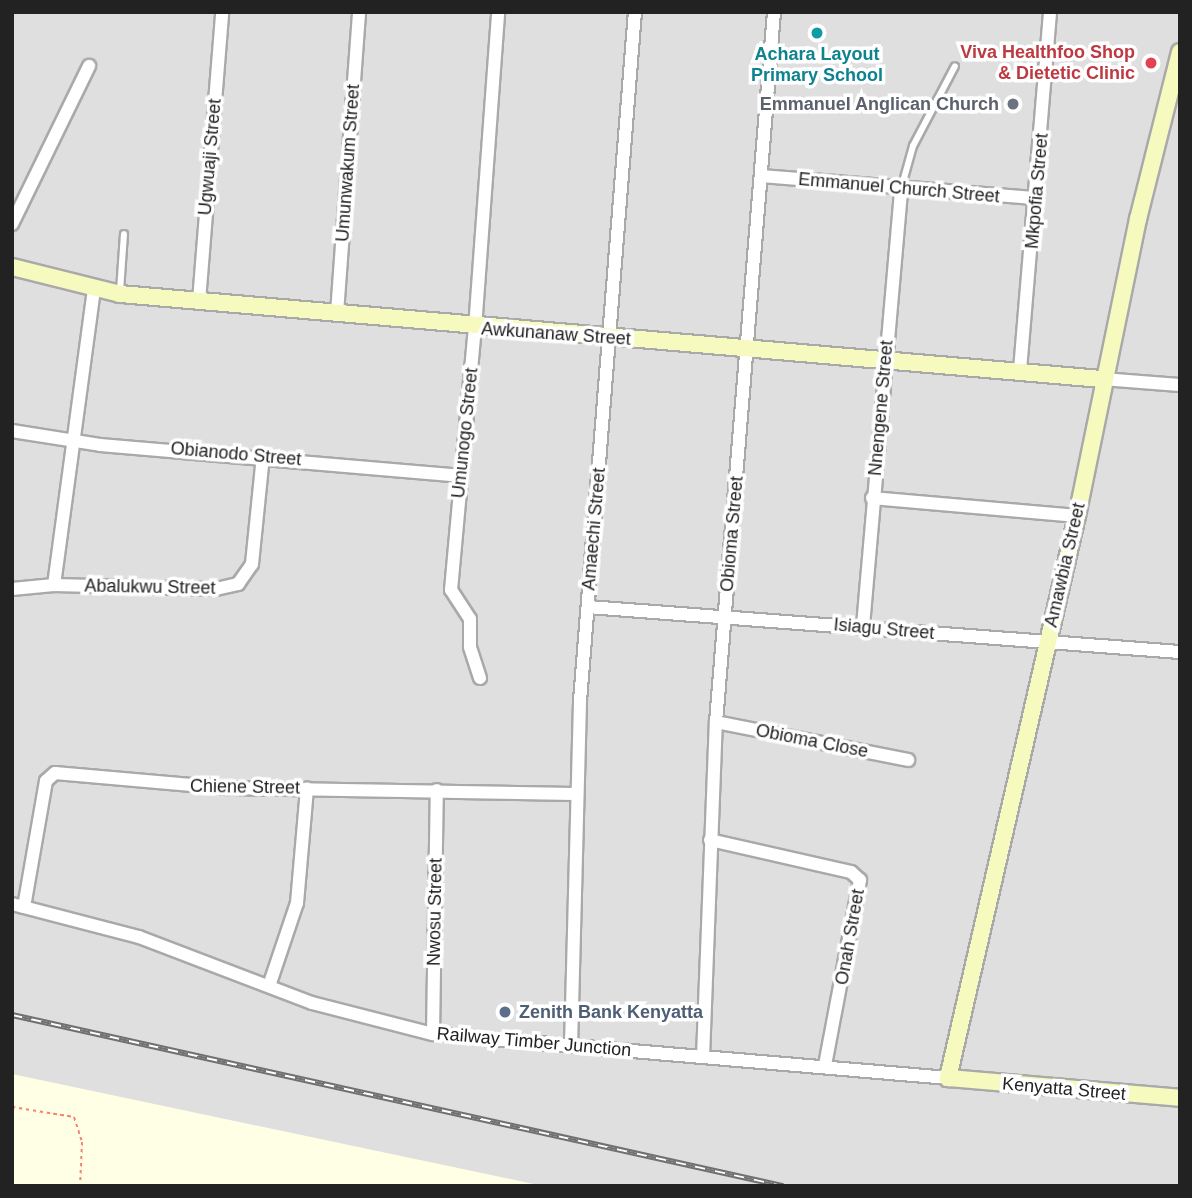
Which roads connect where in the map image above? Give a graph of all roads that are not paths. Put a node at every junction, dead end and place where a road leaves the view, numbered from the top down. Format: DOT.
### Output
graph roads {
  1 [pos="222,12"];
  2 [pos="359,12"];
  3 [pos="498,12"];
  4 [pos="635,12"];
  5 [pos="775,12"];
  6 [pos="1050,12"];
  7 [pos="1180,52"];
  8 [pos="89,66"];
  9 [pos="955,66"];
  10 [pos="761,176"];
  11 [pos="901,190"];
  12 [pos="1037,198"];
  13 [pos="12,224"];
  14 [pos="124,234"];
  15 [pos="12,267"];
  16 [pos="94,291"];
  17 [pos="120,294"];
  18 [pos="199,301"];
  19 [pos="337,313"];
  20 [pos="475,328"];
  21 [pos="611,338"];
  22 [pos="747,346"];
  23 [pos="885,359"];
  24 [pos="1020,370"];
  25 [pos="1102,379"];
  26 [pos="1180,385"];
  27 [pos="12,431"];
  28 [pos="73,442"];
  29 [pos="263,456"];
  30 [pos="460,476"];
  31 [pos="872,498"];
  32 [pos="1077,516"];
  33 [pos="54,584"];
  34 [pos="12,589"];
  35 [pos="588,607"];
  36 [pos="726,618"];
  37 [pos="863,626"];
  38 [pos="1046,643"];
  39 [pos="1180,652"];
  40 [pos="480,678"];
  41 [pos="716,722"];
  42 [pos="908,760"];
  43 [pos="307,788"];
  44 [pos="437,790"];
  45 [pos="575,794"];
  46 [pos="710,840"];
  47 [pos="18,905"];
  48 [pos="268,986"];
  49 [pos="433,1034"];
  50 [pos="570,1046"];
  51 [pos="703,1057"];
  52 [pos="825,1066"];
  53 [pos="948,1078"];
  54 [pos="1180,1098"];
  1 -- 18 [label="street, Ugwuaji Street"];
  2 -- 19 [label="street, Umunwakum Street"];
  3 -- 20 [label="street, Umunogo Street"];
  4 -- 21 [label="street, Amaechi Street"];
  5 -- 10 [label="street, Obioma Street"];
  6 -- 12 [label="street, Mkpofia Street"];
  7 -- 25 [label="street, Amawbia Street"];
  8 -- 13 [label="street"];
  9 -- 11 [label="lane"];
  10 -- 11 [label="street, Emmanuel Church Street"];
  10 -- 22 [label="street, Obioma Street"];
  11 -- 12 [label="street, Emmanuel Church Street"];
  11 -- 23 [label="street, Nnengene Street"];
  12 -- 24 [label="street, Mkpofia Street"];
  14 -- 17 [label="lane"];
  15 -- 16 [label="street, Awkunanaw Street"];
  16 -- 17 [label="street, Awkunanaw Street"];
  16 -- 28 [label="street"];
  17 -- 18 [label="street, Awkunanaw Street"];
  18 -- 19 [label="street, Awkunanaw Street"];
  19 -- 20 [label="street, Awkunanaw Street"];
  20 -- 21 [label="street, Awkunanaw Street"];
  20 -- 30 [label="street, Umunogo Street"];
  21 -- 22 [label="street, Awkunanaw Street"];
  21 -- 35 [label="street, Amaechi Street"];
  22 -- 23 [label="street, Awkunanaw Street"];
  22 -- 36 [label="street, Obioma Street"];
  23 -- 24 [label="street, Awkunanaw Street"];
  23 -- 31 [label="street, Nnengene Street"];
  24 -- 25 [label="street, Awkunanaw Street"];
  25 -- 26 [label="street"];
  25 -- 32 [label="street, Amawbia Street"];
  27 -- 28 [label="street, Obianodo Street"];
  28 -- 29 [label="street, Obianodo Street"];
  28 -- 33 [label="street"];
  29 -- 30 [label="street, Obianodo Street"];
  29 -- 33 [label="street, Abalukwu Street"];
  30 -- 40 [label="street, Umunogo Street"];
  31 -- 32 [label="street"];
  31 -- 37 [label="street, Nnengene Street"];
  32 -- 38 [label="street, Amawbia Street"];
  33 -- 34 [label="street, Abalukwu Street"];
  35 -- 36 [label="street, Isiagu Street"];
  35 -- 45 [label="street, Amaechi Street"];
  36 -- 37 [label="street, Isiagu Street"];
  36 -- 41 [label="street, Obioma Street"];
  37 -- 38 [label="street, Isiagu Street"];
  38 -- 39 [label="street, Isiagu Street"];
  38 -- 53 [label="street, Amawbia Street"];
  41 -- 42 [label="street, Obioma Close"];
  41 -- 46 [label="street, Obioma Street"];
  43 -- 44 [label="street, Chiene Street"];
  43 -- 47 [label="street, Chiene Street"];
  43 -- 48 [label="street"];
  44 -- 45 [label="street, Chiene Street"];
  44 -- 49 [label="street, Nwosu Street"];
  45 -- 50 [label="street, Amaechi Street"];
  46 -- 51 [label="street, Obioma Street"];
  46 -- 52 [label="street, Onah Street"];
  47 -- 48 [label="street, Railway Timber Junction"];
  48 -- 49 [label="street, Railway Timber Junction"];
  49 -- 50 [label="street, Railway Timber Junction"];
  50 -- 51 [label="street, Railway Timber Junction"];
  51 -- 52 [label="street, Railway Timber Junction"];
  52 -- 53 [label="street, Railway Timber Junction"];
  53 -- 54 [label="street, Kenyatta Street"];
}
